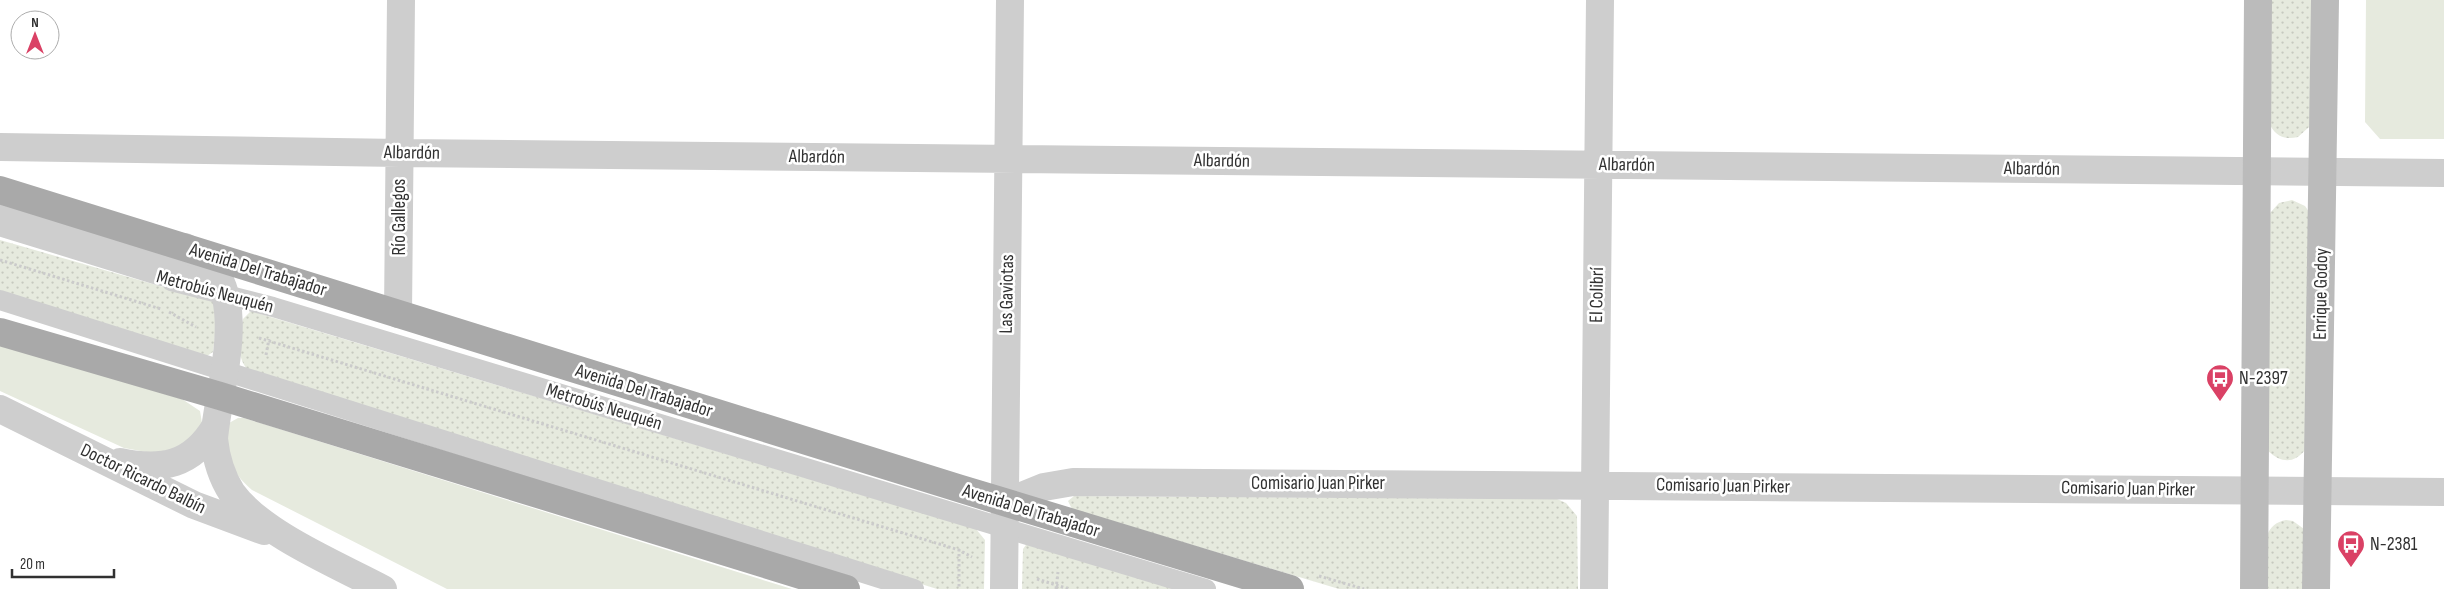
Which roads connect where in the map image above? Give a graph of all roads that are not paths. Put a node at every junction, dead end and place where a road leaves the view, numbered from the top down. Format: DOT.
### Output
graph roads {
  1 [pos="401,0"];
  2 [pos="1010,0"];
  3 [pos="1600,0"];
  4 [pos="2258,0"];
  5 [pos="2325,0"];
  6 [pos="0,147"];
  7 [pos="400,153"];
  8 [pos="1008,159"];
  9 [pos="1598,164"];
  10 [pos="2256,171"];
  11 [pos="2322,172"];
  12 [pos="2444,173"];
  13 [pos="0,190"];
  14 [pos="0,209"];
  15 [pos="0,222"];
  16 [pos="0,229"];
  17 [pos="185,247"];
  18 [pos="226,295"];
  19 [pos="0,300"];
  20 [pos="398,314"];
  21 [pos="0,332"];
  22 [pos="221,384"];
  23 [pos="0,409"];
  24 [pos="215,427"];
  25 [pos="85,451"];
  26 [pos="1595,484"];
  27 [pos="2254,491"];
  28 [pos="2318,491"];
  29 [pos="2444,492"];
  30 [pos="1005,515"];
  31 [pos="290,540"];
  32 [pos="383,589"];
  33 [pos="846,589"];
  34 [pos="914,589"];
  35 [pos="1004,589"];
  36 [pos="1206,589"];
  37 [pos="1290,589"];
  38 [pos="1594,589"];
  39 [pos="2254,589"];
  40 [pos="2316,589"];
  1 -- 7 [label="street, Río Gallegos"];
  2 -- 8 [label="street, Las Gaviotas"];
  3 -- 9 [label="street, El Colibrí"];
  4 -- 10 [label="main road"];
  5 -- 11 [label="main road, Enrique Godoy"];
  6 -- 7 [label="street, Albardón"];
  7 -- 8 [label="street, Albardón"];
  7 -- 20 [label="street, Río Gallegos"];
  8 -- 9 [label="street, Albardón"];
  8 -- 30 [label="street, Las Gaviotas"];
  9 -- 10 [label="street, Albardón"];
  9 -- 26 [label="street, El Colibrí"];
  10 -- 11 [label="street, Albardón"];
  10 -- 27 [label="main road"];
  11 -- 12 [label="street, Albardón"];
  11 -- 28 [label="main road, Enrique Godoy"];
  13 -- 17 [label="main road, Avenida Del Trabajador"];
  14 -- 15 [label="street"];
  16 -- 18 [label="lane, Metrobús Neuquén"];
  17 -- 18 [label="street, Doctor Ricardo Balbín"];
  17 -- 20 [label="main road, Avenida Del Trabajador"];
  18 -- 22 [label="street, Doctor Ricardo Balbín"];
  18 -- 30 [label="lane, Metrobús Neuquén"];
  19 -- 22 [label="lane"];
  20 -- 30 [label="main road, Avenida Del Trabajador"];
  21 -- 22 [label="main road"];
  22 -- 24 [label="street, Doctor Ricardo Balbín"];
  22 -- 33 [label="main road"];
  22 -- 34 [label="lane"];
  23 -- 25 [label="street, Doctor Ricardo Balbín"];
  24 -- 25 [label="street"];
  24 -- 31 [label="street, Doctor Ricardo Balbín"];
  25 -- 31 [label="street, Doctor Ricardo Balbín"];
  26 -- 27 [label="street, Comisario Juan Pirker"];
  26 -- 30 [label="street, Comisario Juan Pirker"];
  26 -- 38 [label="street, El Colibrí"];
  27 -- 28 [label="street, Comisario Juan Pirker"];
  27 -- 39 [label="main road"];
  28 -- 29 [label="street, Comisario Juan Pirker"];
  28 -- 40 [label="main road, Enrique Godoy"];
  30 -- 35 [label="street, Las Gaviotas"];
  30 -- 36 [label="lane, Metrobús Neuquén"];
  30 -- 37 [label="main road, Avenida Del Trabajador"];
  31 -- 32 [label="street, Doctor Ricardo Balbín"];
}
